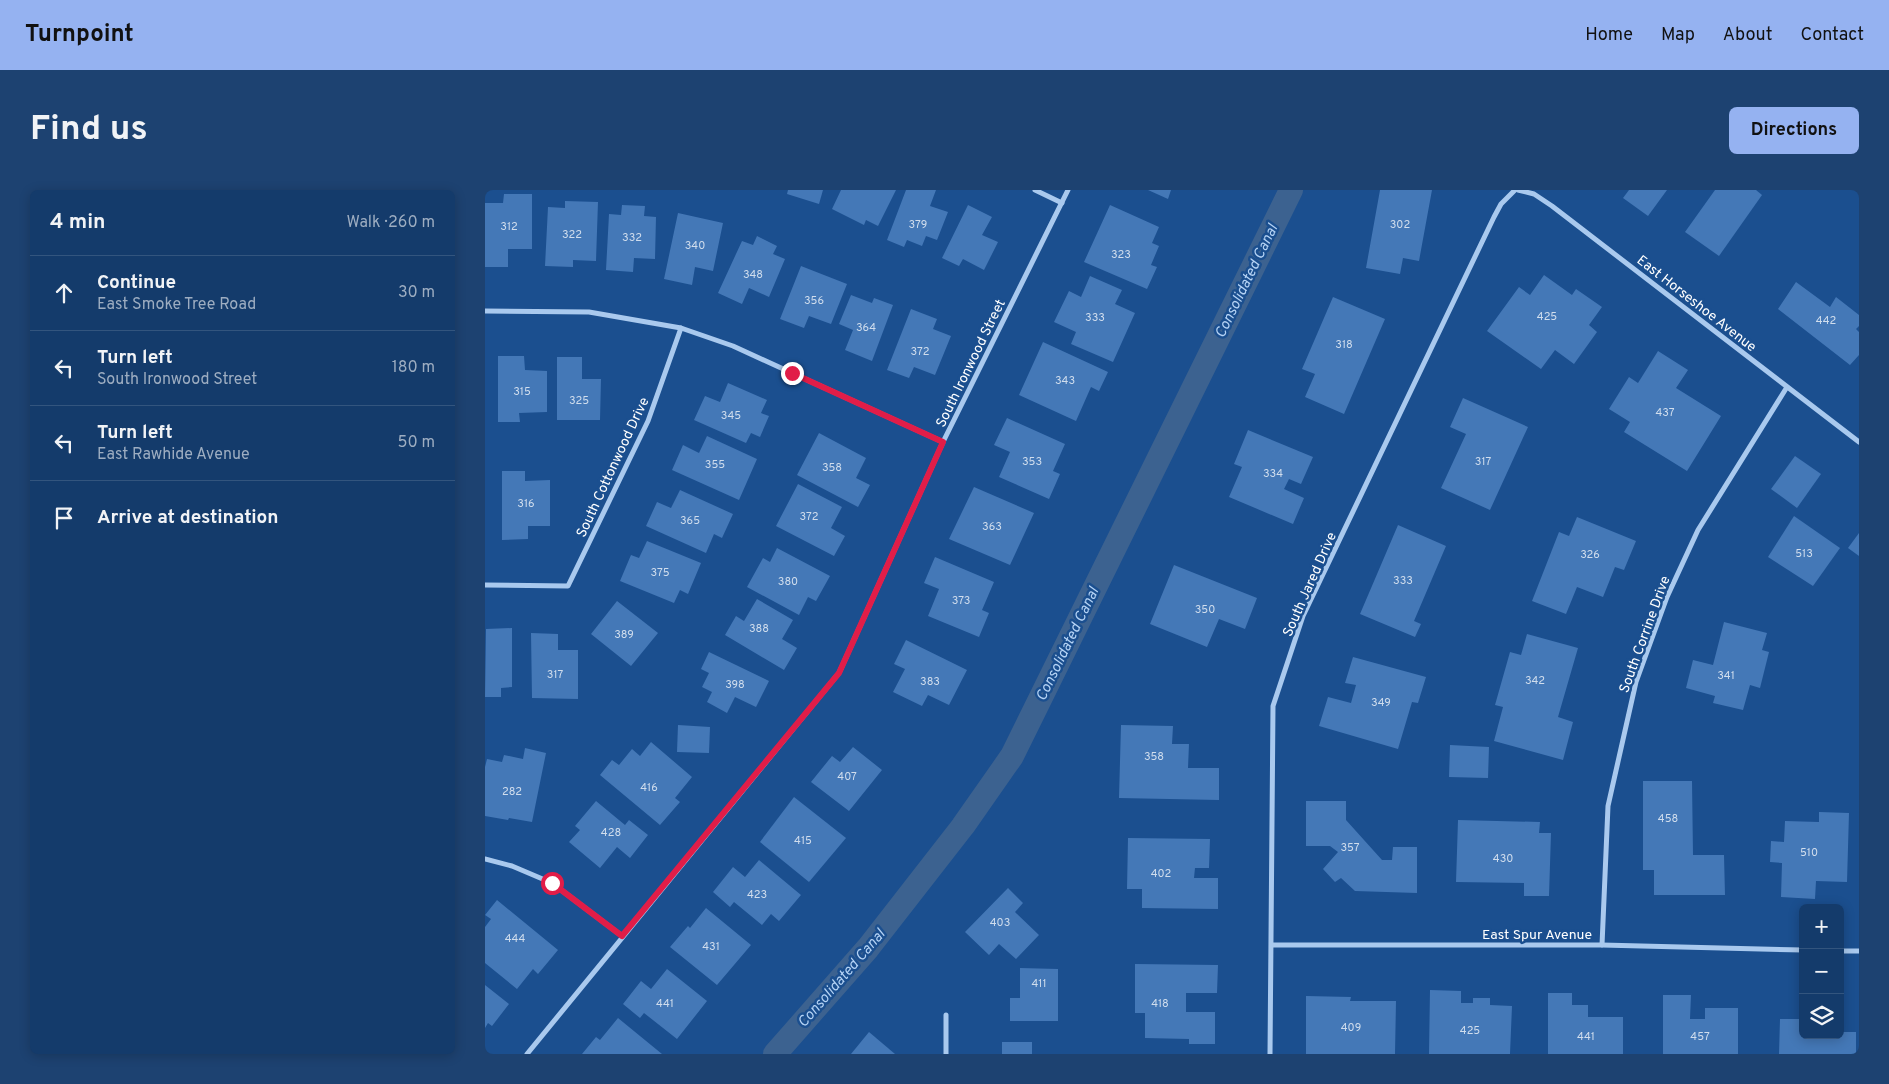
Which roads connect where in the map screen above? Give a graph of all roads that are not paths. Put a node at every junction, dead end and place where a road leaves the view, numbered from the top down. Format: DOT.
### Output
graph roads {
  1 [pos="1035,190"];
  2 [pos="1068,190"];
  3 [pos="1516,190"];
  4 [pos="1062,203"];
  5 [pos="485,311"];
  6 [pos="681,328"];
  7 [pos="1787,387"];
  8 [pos="943,442"];
  9 [pos="1859,442"];
  10 [pos="485,585"];
  11 [pos="485,859"];
  12 [pos="622,936"];
  13 [pos="1272,945"];
  14 [pos="1602,945"];
  15 [pos="1799,950"];
  16 [pos="1844,950"];
  17 [pos="1859,951"];
  18 [pos="946,1015"];
  19 [pos="527,1054"];
  20 [pos="946,1054"];
  21 [pos="1270,1054"];
  1 -- 4 [label="street"];
  2 -- 4 [label="street, South Ironwood Street"];
  3 -- 7 [label="street, East Horseshoe Avenue"];
  3 -- 13 [label="street, South Jared Drive"];
  4 -- 8 [label="street, South Ironwood Street"];
  5 -- 6 [label="street"];
  6 -- 8 [label="street"];
  6 -- 10 [label="street, South Cottonwood Drive"];
  7 -- 9 [label="street, East Horseshoe Avenue"];
  7 -- 14 [label="street, South Corrine Drive"];
  8 -- 12 [label="street, South Ironwood Street"];
  11 -- 12 [label="street"];
  12 -- 19 [label="street, South Ironwood Street"];
  13 -- 14 [label="street, East Spur Avenue"];
  13 -- 21 [label="street, South Jared Drive"];
  14 -- 15 [label="street, East Spur Avenue"];
  16 -- 17 [label="street"];
  18 -- 20 [label="street"];
}
